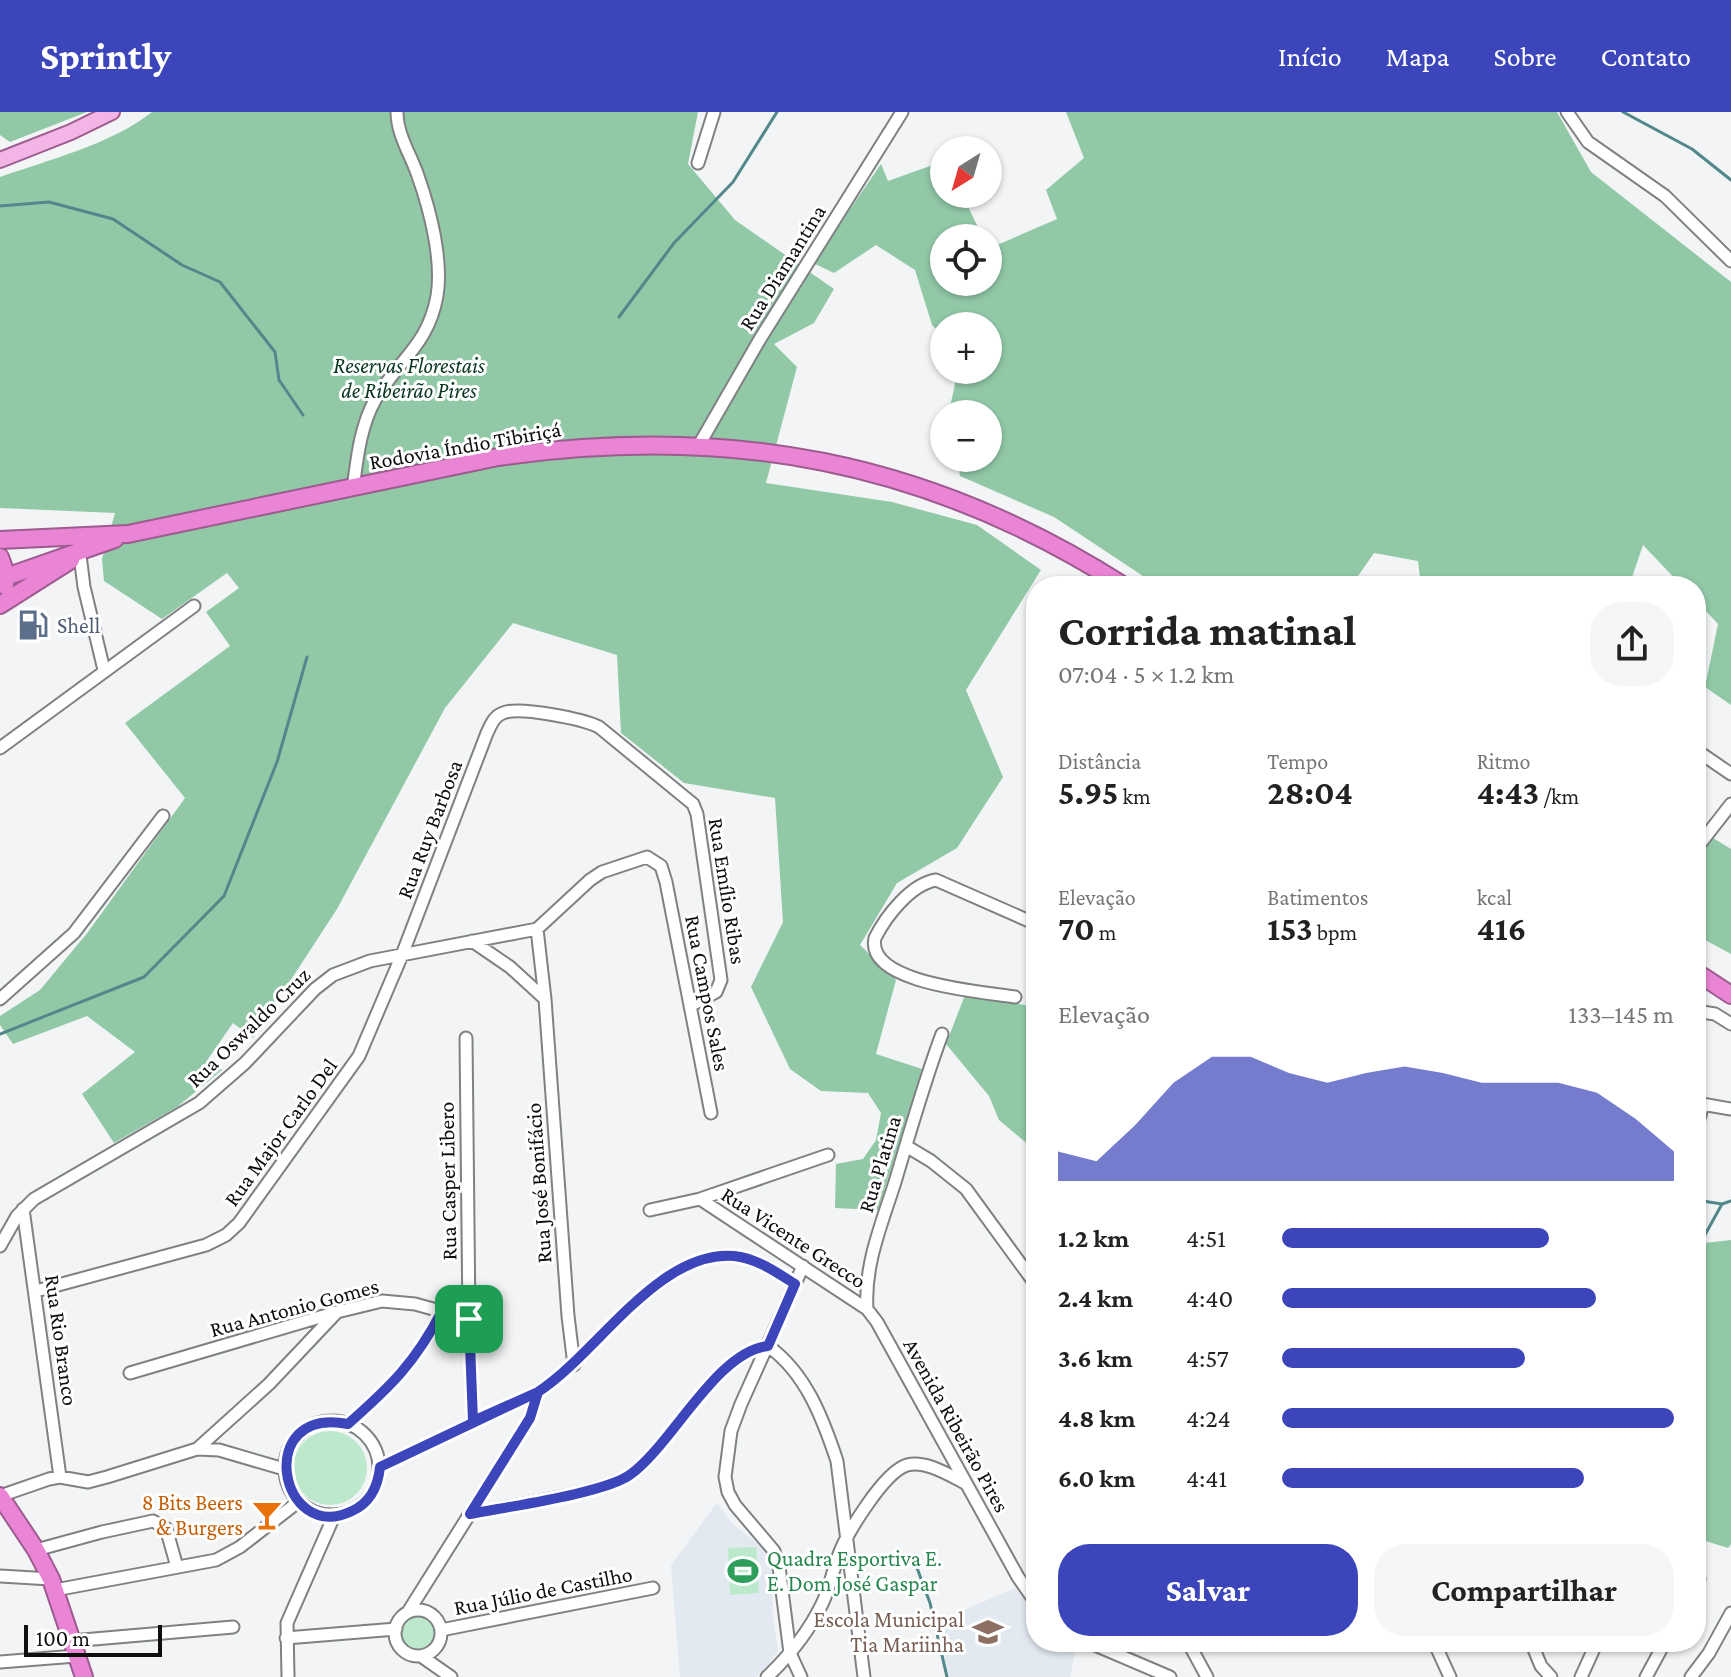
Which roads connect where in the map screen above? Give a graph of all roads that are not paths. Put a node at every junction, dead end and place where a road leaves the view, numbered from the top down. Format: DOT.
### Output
graph roads {
  1 [pos="112,112"];
  2 [pos="397,112"];
  3 [pos="714,112"];
  4 [pos="902,112"];
  5 [pos="1568,112"];
  6 [pos="0,160"];
  7 [pos="698,163"];
  8 [pos="1731,261"];
  9 [pos="699,445"];
  10 [pos="353,489"];
  11 [pos="128,534"];
  12 [pos="0,540"];
  13 [pos="97,546"];
  14 [pos="0,558"];
  15 [pos="73,559"];
  16 [pos="1107,576"];
  17 [pos="3,578"];
  18 [pos="0,598"];
  19 [pos="0,605"];
  20 [pos="194,606"];
  21 [pos="104,670"];
  22 [pos="495,718"];
  23 [pos="0,748"];
  24 [pos="1706,757"];
  25 [pos="1731,774"];
  26 [pos="1731,804"];
  27 [pos="163,816"];
  28 [pos="1706,836"];
  29 [pos="1026,919"];
  30 [pos="537,929"];
  31 [pos="472,941"];
  32 [pos="402,955"];
  33 [pos="1706,979"];
  34 [pos="1731,995"];
  35 [pos="1015,997"];
  36 [pos="0,999"];
  37 [pos="545,999"];
  38 [pos="690,1006"];
  39 [pos="1706,1012"];
  40 [pos="1731,1024"];
  41 [pos="942,1034"];
  42 [pos="466,1038"];
  43 [pos="1706,1104"];
  44 [pos="1731,1109"];
  45 [pos="711,1113"];
  46 [pos="906,1146"];
  47 [pos="828,1155"];
  48 [pos="700,1199"];
  49 [pos="23,1209"];
  50 [pos="650,1210"];
  51 [pos="0,1246"];
  52 [pos="803,1266"];
  53 [pos="1026,1271"];
  54 [pos="795,1284"];
  55 [pos="36,1291"];
  56 [pos="867,1309"];
  57 [pos="442,1311"];
  58 [pos="337,1312"];
  59 [pos="469,1319"];
  60 [pos="768,1346"];
  61 [pos="574,1365"];
  62 [pos="130,1373"];
  63 [pos="538,1392"];
  64 [pos="473,1421"];
  65 [pos="348,1424"];
  66 [pos="197,1449"];
  67 [pos="380,1467"];
  68 [pos="284,1469"];
  69 [pos="60,1477"];
  70 [pos="966,1483"];
  71 [pos="0,1496"];
  72 [pos="298,1502"];
  73 [pos="470,1514"];
  74 [pos="334,1516"];
  75 [pos="847,1539"];
  76 [pos="36,1550"];
  77 [pos="177,1567"];
  78 [pos="0,1576"];
  79 [pos="53,1584"];
  80 [pos="653,1588"];
  81 [pos="1026,1589"];
  82 [pos="408,1612"];
  83 [pos="1731,1613"];
  84 [pos="233,1627"];
  85 [pos="396,1629"];
  86 [pos="441,1630"];
  87 [pos="286,1638"];
  88 [pos="73,1649"];
  89 [pos="1111,1652"];
  90 [pos="1193,1652"];
  91 [pos="1439,1652"];
  92 [pos="1535,1652"];
  93 [pos="1592,1652"];
  94 [pos="1660,1652"];
  95 [pos="790,1653"];
  96 [pos="421,1656"];
  97 [pos="0,1662"];
  98 [pos="84,1677"];
  99 [pos="288,1677"];
  100 [pos="451,1677"];
  101 [pos="767,1677"];
  102 [pos="801,1677"];
  103 [pos="864,1677"];
  104 [pos="1170,1677"];
  105 [pos="1207,1677"];
  106 [pos="1450,1677"];
  107 [pos="1551,1677"];
  108 [pos="1581,1677"];
  109 [pos="1646,1677"];
  110 [pos="1691,1677"];
  1 -- 6 [label="main road"];
  2 -- 10 [label="street"];
  3 -- 7 [label="street"];
  4 -- 9 [label="street, Rua Diamantina"];
  5 -- 8 [label="street"];
  9 -- 10 [label="highway, Rodovia Índio Tibiriçá"];
  9 -- 16 [label="highway, Rodovia Índio Tibiriçá"];
  10 -- 11 [label="highway, Rodovia Índio Tibiriçá"];
  11 -- 12 [label="highway, Rodovia Índio Tibiriçá"];
  11 -- 13 [label="highway, Rodovia Índio Tibiriçá"];
  13 -- 15 [label="highway"];
  13 -- 17 [label="highway, Rodovia Índio Tibiriçá"];
  14 -- 17 [label="highway"];
  15 -- 19 [label="highway"];
  15 -- 21 [label="street"];
  17 -- 18 [label="highway"];
  20 -- 21 [label="street"];
  21 -- 23 [label="street"];
  22 -- 32 [label="street, Rua Ruy Barbosa"];
  22 -- 38 [label="street, Rua Emílio Ribas"];
  24 -- 25 [label="street"];
  26 -- 28 [label="street"];
  27 -- 36 [label="street"];
  29 -- 35 [label="street"];
  30 -- 31 [label="street, Rua Oswaldo Cruz"];
  30 -- 37 [label="street, Rua José Bonifácio"];
  30 -- 38 [label="street, Rua Campos Sales"];
  31 -- 32 [label="street, Rua Oswaldo Cruz"];
  31 -- 37 [label="street"];
  32 -- 49 [label="street, Rua Oswaldo Cruz"];
  32 -- 55 [label="street, Rua Major Carlo Del"];
  33 -- 34 [label="highway"];
  37 -- 61 [label="street, Rua José Bonifácio"];
  38 -- 45 [label="street, Rua Campos Sales"];
  39 -- 40 [label="street"];
  41 -- 46 [label="street, Rua Platina"];
  42 -- 59 [label="street, Rua Casper Libero"];
  43 -- 44 [label="street"];
  46 -- 53 [label="street"];
  46 -- 56 [label="street, Rua Platina"];
  47 -- 48 [label="street"];
  48 -- 50 [label="street"];
  48 -- 52 [label="street, Rua Vicente Grecco"];
  49 -- 51 [label="street, Rua Oswaldo Cruz"];
  49 -- 55 [label="street, Rua Rio Branco"];
  52 -- 54 [label="street"];
  52 -- 56 [label="street, Rua Vicente Grecco"];
  54 -- 60 [label="street"];
  54 -- 61 [label="street"];
  55 -- 69 [label="street, Rua Rio Branco"];
  56 -- 70 [label="street, Avenida Ribeirão Pires"];
  57 -- 58 [label="street, Rua Antonio Gomes"];
  57 -- 59 [label="street, Rua Antonio Gomes"];
  57 -- 65 [label="street"];
  58 -- 62 [label="street, Rua Antonio Gomes"];
  58 -- 66 [label="street"];
  59 -- 64 [label="street, Rua Casper Libero"];
  60 -- 73 [label="street"];
  60 -- 75 [label="street"];
  60 -- 95 [label="street"];
  61 -- 63 [label="street"];
  63 -- 64 [label="street"];
  63 -- 73 [label="street"];
  64 -- 67 [label="street"];
  65 -- 67 [label="street"];
  65 -- 68 [label="street"];
  66 -- 68 [label="street"];
  66 -- 69 [label="street"];
  67 -- 74 [label="street"];
  68 -- 72 [label="street"];
  69 -- 71 [label="street"];
  70 -- 75 [label="street"];
  70 -- 81 [label="street, Avenida Ribeirão Pires"];
  71 -- 76 [label="highway"];
  72 -- 74 [label="street"];
  72 -- 77 [label="street"];
  73 -- 82 [label="street"];
  74 -- 87 [label="street"];
  75 -- 95 [label="street"];
  75 -- 103 [label="street"];
  76 -- 77 [label="street"];
  76 -- 79 [label="highway"];
  77 -- 79 [label="street"];
  78 -- 79 [label="street"];
  79 -- 88 [label="highway"];
  80 -- 86 [label="street, Rua Júlio de Castilho"];
  82 -- 85 [label="street"];
  82 -- 86 [label="street"];
  83 -- 110 [label="street"];
  84 -- 88 [label="street"];
  85 -- 87 [label="street"];
  85 -- 96 [label="street"];
  86 -- 96 [label="street"];
  87 -- 99 [label="street"];
  88 -- 97 [label="street"];
  88 -- 98 [label="highway"];
  89 -- 104 [label="street"];
  90 -- 105 [label="street"];
  91 -- 106 [label="street"];
  92 -- 107 [label="street"];
  93 -- 108 [label="street"];
  94 -- 109 [label="street"];
  95 -- 101 [label="street"];
  95 -- 102 [label="street"];
  96 -- 100 [label="street"];
}
